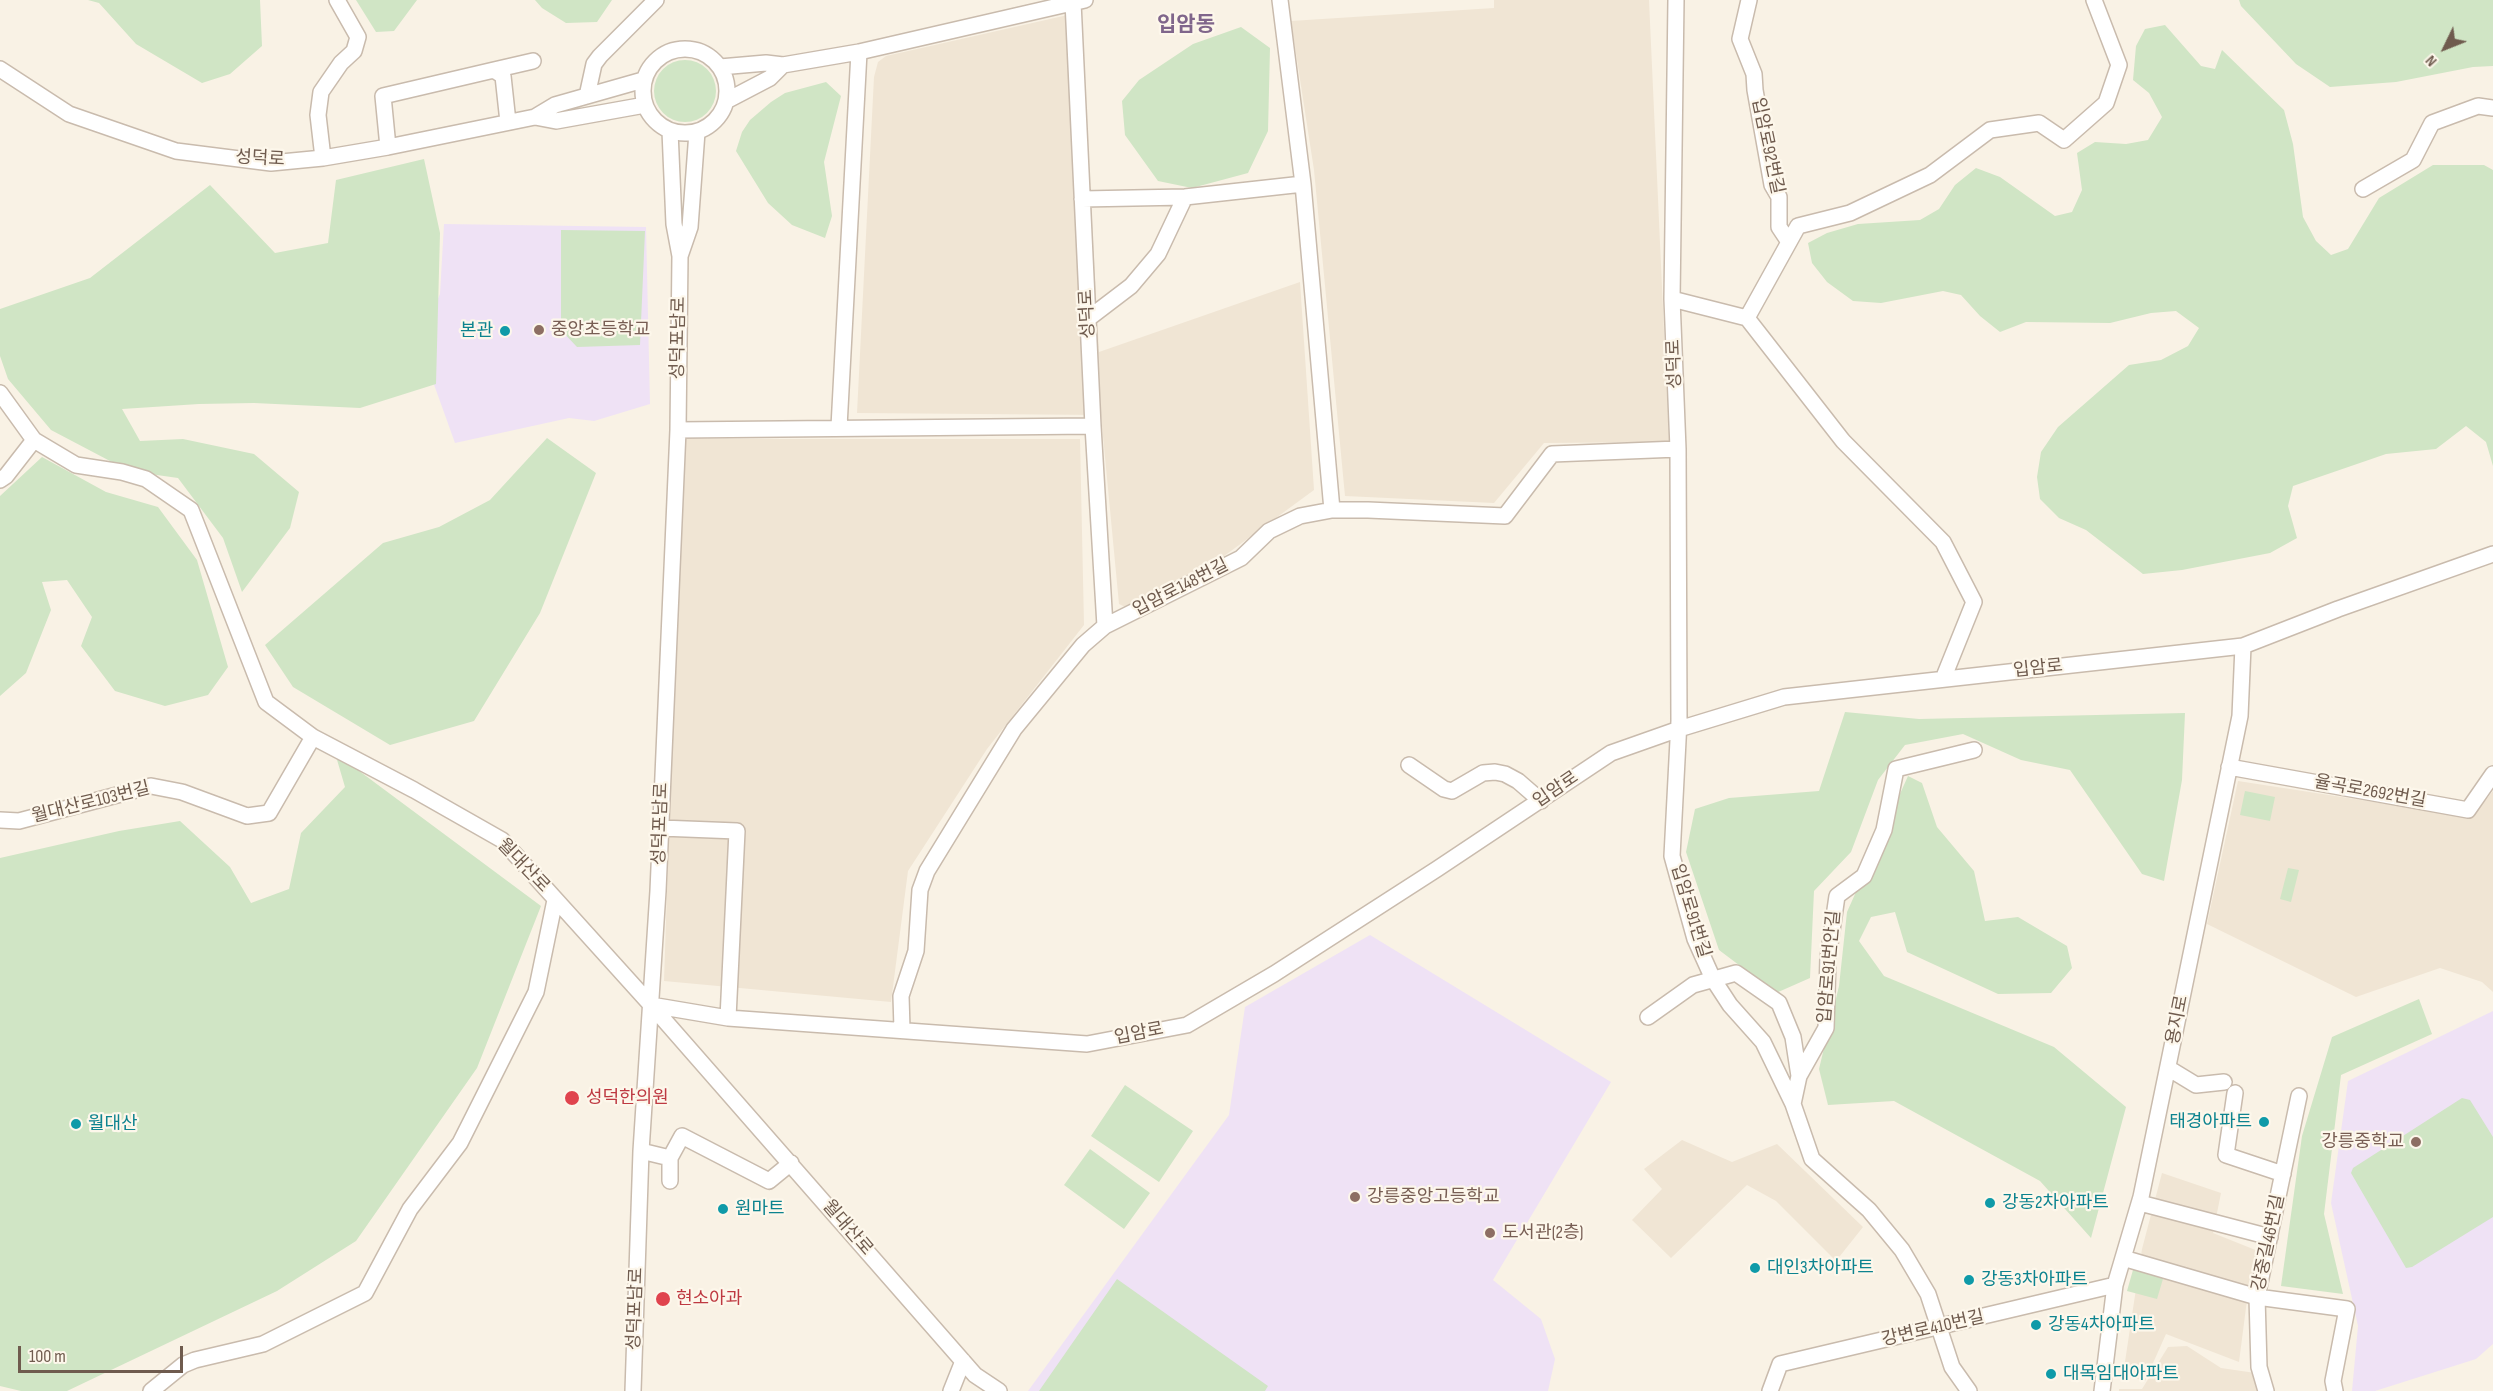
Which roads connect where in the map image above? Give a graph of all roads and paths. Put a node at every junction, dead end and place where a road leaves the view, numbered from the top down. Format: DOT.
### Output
graph roads {
  1 [pos="337,0"];
  2 [pos="656,0"];
  3 [pos="1280,0"];
  4 [pos="1676,0"];
  5 [pos="1749,0"];
  6 [pos="2094,0"];
  7 [pos="1079,1"];
  8 [pos="859,52"];
  9 [pos="532,61"];
  10 [pos="783,66"];
  11 [pos="720,67"];
  12 [pos="0,69"];
  13 [pos="494,70"];
  14 [pos="643,80"];
  15 [pos="587,96"];
  16 [pos="726,100"];
  17 [pos="645,105"];
  18 [pos="2493,108"];
  19 [pos="535,117"];
  20 [pos="508,122"];
  21 [pos="670,130"];
  22 [pos="697,132"];
  23 [pos="388,147"];
  24 [pos="323,158"];
  25 [pos="1303,184"];
  26 [pos="2363,189"];
  27 [pos="1185,197"];
  28 [pos="1082,200"];
  29 [pos="1789,242"];
  30 [pos="680,256"];
  31 [pos="1672,299"];
  32 [pos="1089,318"];
  33 [pos="1747,318"];
  34 [pos="0,393"];
  35 [pos="1093,426"];
  36 [pos="839,427"];
  37 [pos="678,430"];
  38 [pos="34,440"];
  39 [pos="1678,448"];
  40 [pos="0,480"];
  41 [pos="1332,510"];
  42 [pos="2493,555"];
  43 [pos="1105,627"];
  44 [pos="2243,646"];
  45 [pos="1943,679"];
  46 [pos="1678,729"];
  47 [pos="312,736"];
  48 [pos="1974,750"];
  49 [pos="1409,765"];
  50 [pos="2229,767"];
  51 [pos="2493,774"];
  52 [pos="1541,801"];
  53 [pos="0,820"];
  54 [pos="661,828"];
  55 [pos="555,900"];
  56 [pos="1713,979"];
  57 [pos="651,1005"];
  58 [pos="729,1017"];
  59 [pos="1648,1017"];
  60 [pos="902,1029"];
  61 [pos="2168,1068"];
  62 [pos="1798,1076"];
  63 [pos="2223,1082"];
  64 [pos="2235,1093"];
  65 [pos="2300,1096"];
  66 [pos="1793,1104"];
  67 [pos="641,1151"];
  68 [pos="670,1158"];
  69 [pos="791,1163"];
  70 [pos="2283,1174"];
  71 [pos="670,1181"];
  72 [pos="2140,1203"];
  73 [pos="2270,1237"];
  74 [pos="2123,1258"];
  75 [pos="2115,1285"];
  76 [pos="2257,1297"];
  77 [pos="1938,1328"];
  78 [pos="963,1361"];
  79 [pos="151,1391"];
  80 [pos="633,1391"];
  81 [pos="951,1391"];
  82 [pos="999,1391"];
  83 [pos="1770,1391"];
  84 [pos="1969,1391"];
  85 [pos="2102,1391"];
  86 [pos="2266,1391"];
  87 [pos="2335,1391"];
  1 -- 24 [label="street"];
  2 -- 15 [label="street"];
  3 -- 25 [label="street"];
  4 -- 31 [label="street, 성덕로"];
  5 -- 29 [label="street, 입암로92번길"];
  6 -- 29 [label="street"];
  7 -- 8 [label="street, 성덕로"];
  7 -- 28 [label="street, 성덕로"];
  8 -- 10 [label="street, 성덕로"];
  8 -- 36 [label="street"];
  9 -- 13 [label="street"];
  10 -- 11 [label="street"];
  10 -- 16 [label="street"];
  11 -- 14 [label="street"];
  11 -- 16 [label="street"];
  12 -- 24 [label="street, 성덕로"];
  13 -- 20 [label="street"];
  13 -- 23 [label="street"];
  14 -- 15 [label="street"];
  14 -- 17 [label="street"];
  15 -- 19 [label="street"];
  16 -- 22 [label="street"];
  17 -- 19 [label="street"];
  17 -- 21 [label="street"];
  18 -- 26 [label="street"];
  19 -- 20 [label="street, 성덕로"];
  20 -- 23 [label="street, 성덕로"];
  21 -- 22 [label="street"];
  21 -- 30 [label="street"];
  22 -- 30 [label="street"];
  23 -- 24 [label="street, 성덕로"];
  25 -- 27 [label="street"];
  25 -- 41 [label="street"];
  27 -- 28 [label="street"];
  27 -- 32 [label="street"];
  28 -- 32 [label="street, 성덕로"];
  29 -- 33 [label="street"];
  30 -- 37 [label="street, 성덕포남로"];
  31 -- 33 [label="street"];
  31 -- 39 [label="street, 성덕로"];
  32 -- 35 [label="street, 성덕로"];
  33 -- 45 [label="street"];
  34 -- 38 [label="street, 월대산로"];
  35 -- 36 [label="street"];
  35 -- 43 [label="street, 성덕로"];
  36 -- 37 [label="street"];
  37 -- 54 [label="street, 성덕포남로"];
  38 -- 40 [label="street"];
  38 -- 47 [label="street, 월대산로"];
  39 -- 41 [label="street, 입암로148번길"];
  39 -- 46 [label="street, 성덕로"];
  41 -- 43 [label="street, 입암로148번길"];
  42 -- 44 [label="street, 입암로"];
  43 -- 60 [label="street, 입암로148번길"];
  44 -- 45 [label="street, 입암로"];
  44 -- 50 [label="street, 용지로"];
  45 -- 46 [label="street, 입암로"];
  46 -- 52 [label="street, 입암로"];
  46 -- 56 [label="street, 입암로91번길"];
  47 -- 53 [label="street, 월대산로103번길"];
  47 -- 55 [label="street, 월대산로"];
  48 -- 62 [label="street, 입암로91번안길"];
  49 -- 52 [label="street"];
  50 -- 51 [label="street, 율곡로2692번길"];
  50 -- 61 [label="street, 용지로"];
  52 -- 60 [label="street, 입암로"];
  54 -- 57 [label="street, 성덕포남로"];
  54 -- 58 [label="street"];
  55 -- 57 [label="street, 월대산로"];
  55 -- 79 [label="street"];
  56 -- 59 [label="street"];
  56 -- 62 [label="street"];
  56 -- 66 [label="street, 입암로91번길"];
  57 -- 58 [label="street, 입암로"];
  57 -- 67 [label="street, 성덕포남로"];
  57 -- 69 [label="street, 월대산로"];
  58 -- 60 [label="street, 입암로"];
  61 -- 63 [label="street"];
  61 -- 72 [label="street, 용지로"];
  62 -- 66 [label="street"];
  64 -- 70 [label="street"];
  65 -- 70 [label="street, 강중길46번길"];
  66 -- 77 [label="street, 입암로91번길"];
  67 -- 68 [label="street"];
  67 -- 80 [label="street, 성덕포남로"];
  68 -- 69 [label="street"];
  68 -- 71 [label="street"];
  69 -- 78 [label="street, 월대산로"];
  70 -- 73 [label="street, 강중길46번길"];
  72 -- 73 [label="street"];
  72 -- 74 [label="street, 용지로"];
  73 -- 76 [label="street, 강중길46번길"];
  74 -- 75 [label="street, 용지로"];
  74 -- 76 [label="street"];
  75 -- 77 [label="street, 강변로410번길"];
  75 -- 85 [label="street, 용지로"];
  76 -- 86 [label="street, 강중길46번길"];
  76 -- 87 [label="street"];
  77 -- 83 [label="street, 강변로410번길"];
  77 -- 84 [label="street, 입암로91번길"];
  78 -- 81 [label="street"];
  78 -- 82 [label="street, 월대산로"];
}
